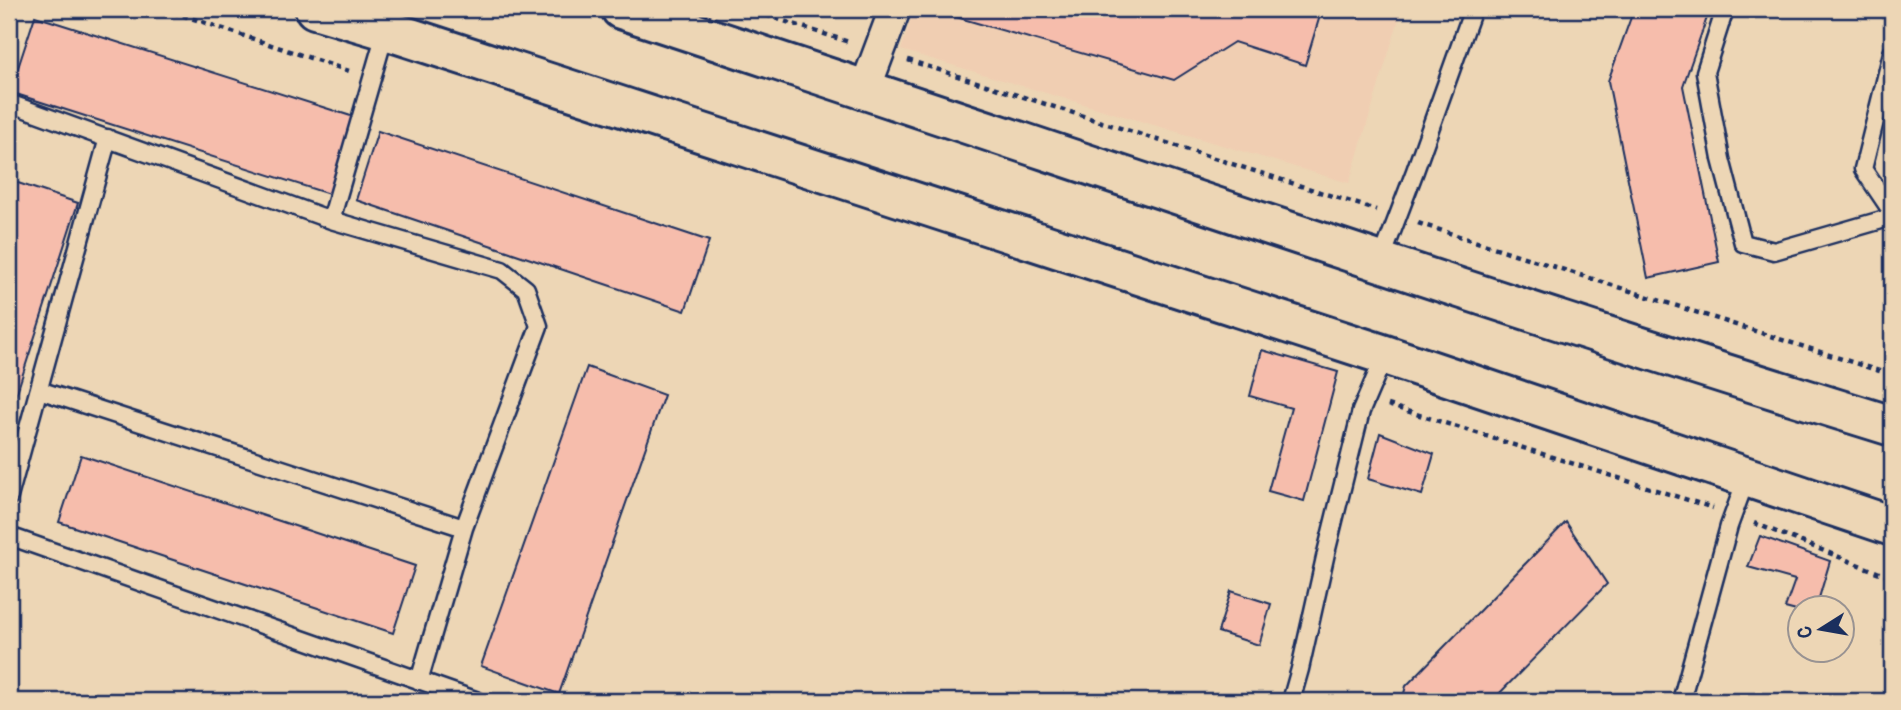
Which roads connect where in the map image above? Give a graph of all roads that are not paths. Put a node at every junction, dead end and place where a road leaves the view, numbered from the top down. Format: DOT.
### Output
graph roads {
  1 [pos="315,9"];
  2 [pos="621,9"];
  3 [pos="895,9"];
  4 [pos="1473,9"];
  5 [pos="1725,9"];
  6 [pos="386,30"];
  7 [pos="1892,53"];
  8 [pos="865,89"];
  9 [pos="9,103"];
  10 [pos="108,138"];
  11 [pos="1892,212"];
  12 [pos="1892,217"];
  13 [pos="331,220"];
  14 [pos="1380,263"];
  15 [pos="1385,355"];
  16 [pos="39,390"];
  17 [pos="1892,426"];
  18 [pos="1748,477"];
  19 [pos="9,497"];
  20 [pos="1892,526"];
  21 [pos="464,528"];
  22 [pos="9,536"];
  23 [pos="419,681"];
  24 [pos="478,701"];
  25 [pos="1291,701"];
  26 [pos="1681,701"];
  1 -- 6 [label="street"];
  2 -- 8 [label="street"];
  3 -- 8 [label="street"];
  4 -- 14 [label="lane"];
  5 -- 12 [label="lane"];
  6 -- 13 [label="lane"];
  6 -- 15 [label="street"];
  7 -- 11 [label="lane"];
  8 -- 14 [label="street"];
  9 -- 10 [label="lane"];
  10 -- 13 [label="lane"];
  10 -- 16 [label="lane"];
  13 -- 21 [label="lane"];
  14 -- 17 [label="street"];
  15 -- 18 [label="street"];
  15 -- 25 [label="lane"];
  16 -- 19 [label="lane"];
  16 -- 21 [label="lane"];
  18 -- 20 [label="street"];
  18 -- 26 [label="lane"];
  21 -- 23 [label="lane"];
  22 -- 23 [label="lane"];
  23 -- 24 [label="lane"];
}
